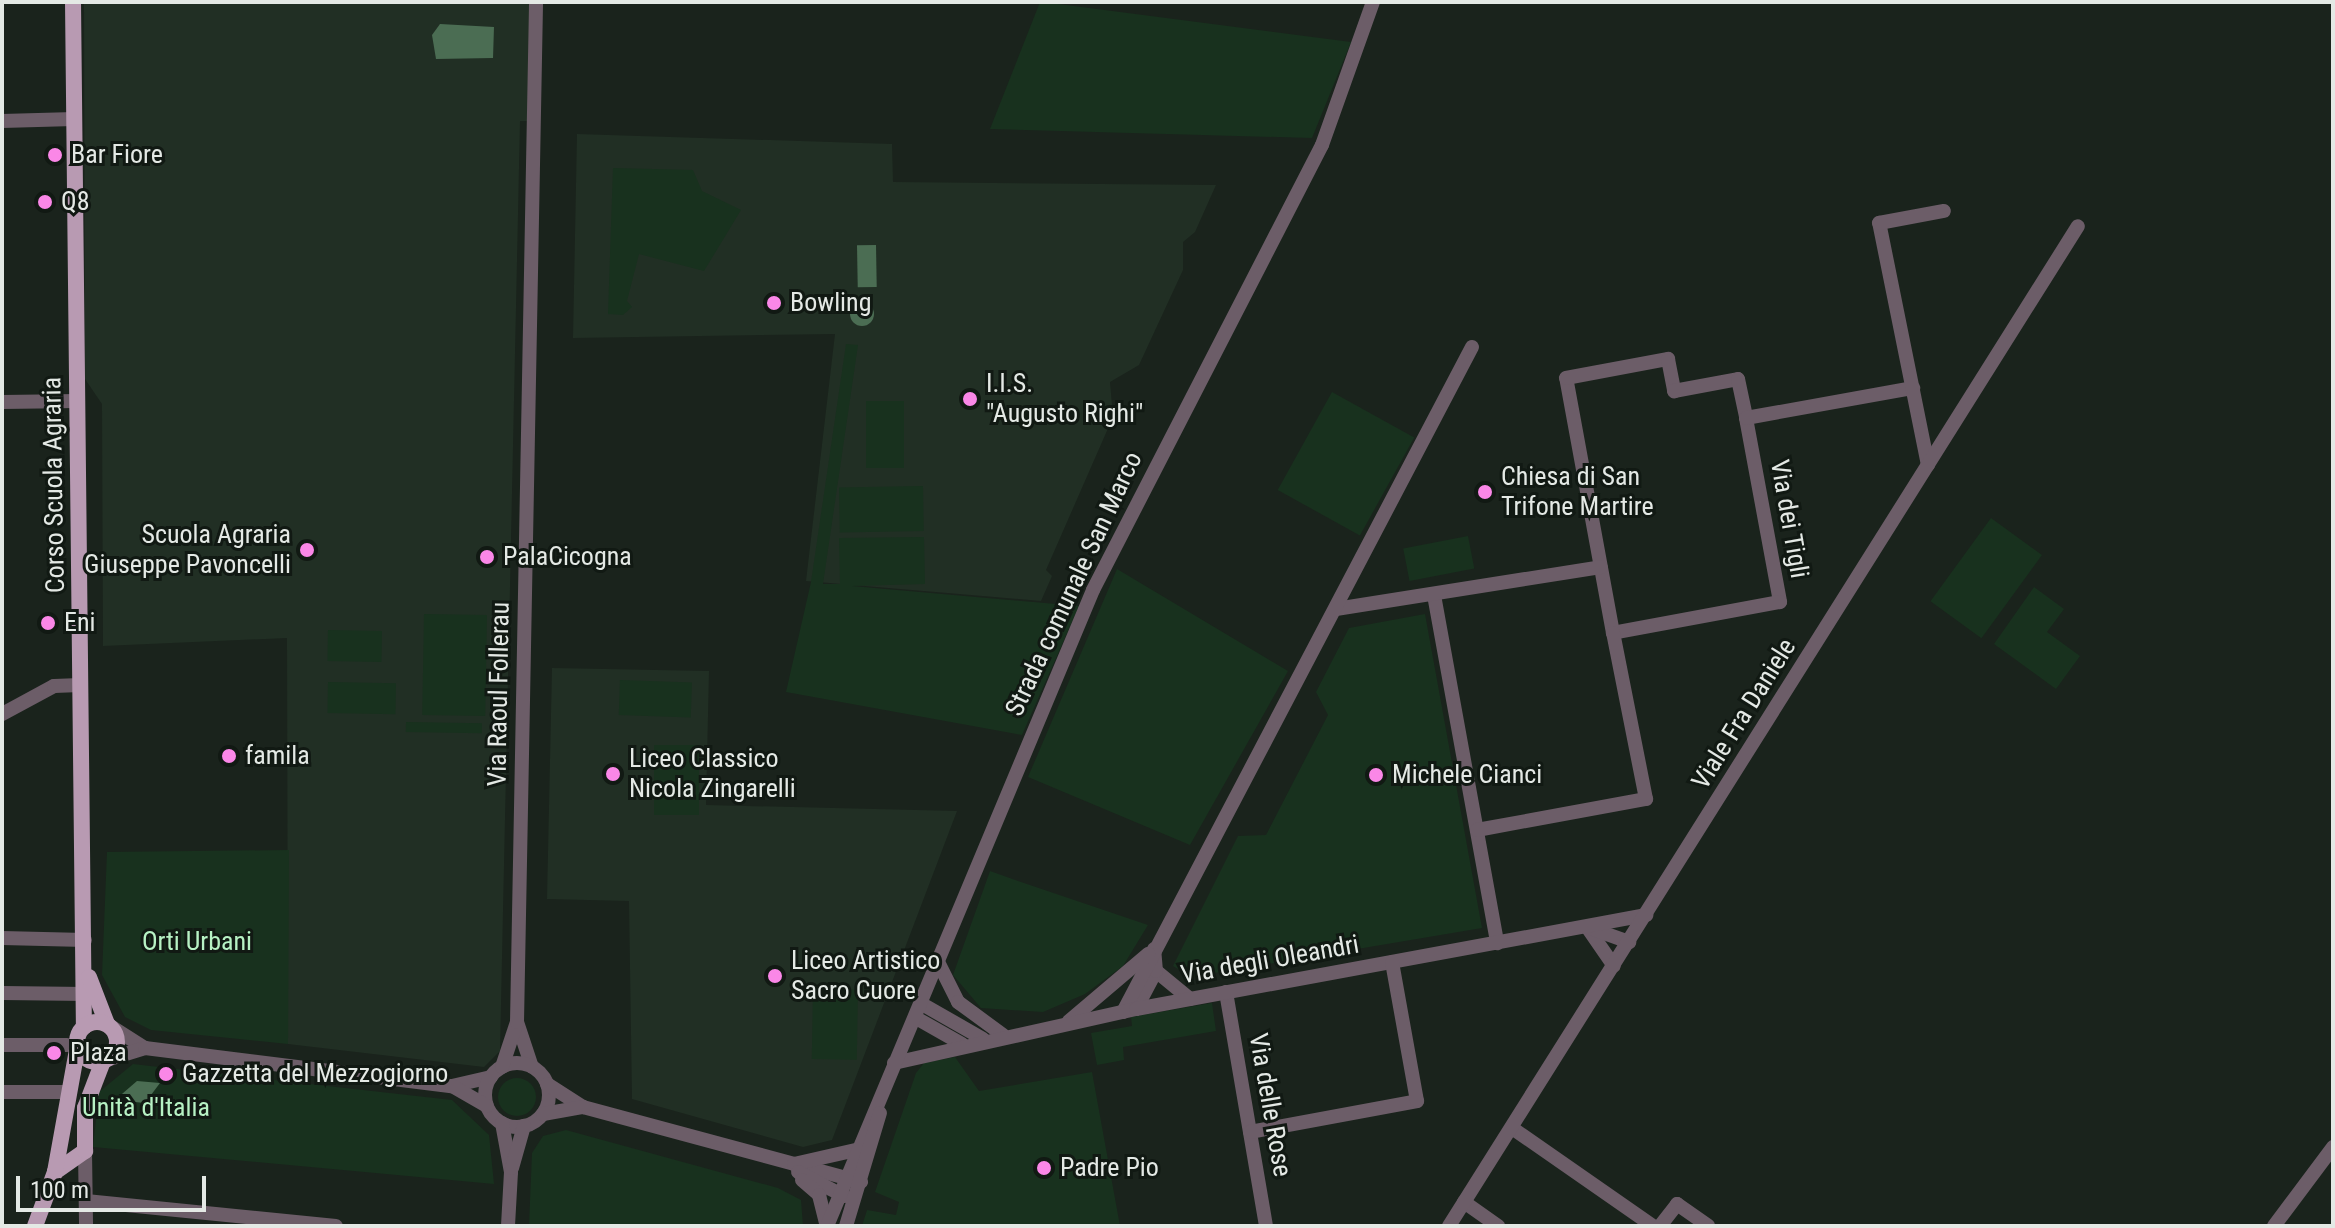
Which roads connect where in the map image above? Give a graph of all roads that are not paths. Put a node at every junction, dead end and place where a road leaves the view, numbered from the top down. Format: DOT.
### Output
graph roads {
  1 [pos="73,2"];
  2 [pos="536,2"];
  3 [pos="1373,2"];
  4 [pos="74,119"];
  5 [pos="2,121"];
  6 [pos="1944,211"];
  7 [pos="2078,226"];
  8 [pos="1472,347"];
  9 [pos="1913,388"];
  10 [pos="77,401"];
  11 [pos="2,402"];
  12 [pos="1746,418"];
  13 [pos="1928,465"];
  14 [pos="1601,567"];
  15 [pos="1434,595"];
  16 [pos="1336,609"];
  17 [pos="1613,633"];
  18 [pos="80,685"];
  19 [pos="2,714"];
  20 [pos="1477,830"];
  21 [pos="1646,915"];
  22 [pos="1587,927"];
  23 [pos="2,938"];
  24 [pos="85,940"];
  25 [pos="1629,942"];
  26 [pos="1497,943"];
  27 [pos="1154,949"];
  28 [pos="938,962"];
  29 [pos="1392,962"];
  30 [pos="1614,966"];
  31 [pos="86,968"];
  32 [pos="1156,971"];
  33 [pos="1226,992"];
  34 [pos="2,993"];
  35 [pos="86,994"];
  36 [pos="1190,999"];
  37 [pos="1130,1010"];
  38 [pos="919,1011"];
  39 [pos="517,1022"];
  40 [pos="1068,1023"];
  41 [pos="107,1024"];
  42 [pos="84,1027"];
  43 [pos="1003,1035"];
  44 [pos="983,1039"];
  45 [pos="72,1044"];
  46 [pos="962,1044"];
  47 [pos="2,1045"];
  48 [pos="145,1048"];
  49 [pos="103,1061"];
  50 [pos="894,1063"];
  51 [pos="532,1067"];
  52 [pos="496,1072"];
  53 [pos="547,1084"];
  54 [pos="452,1086"];
  55 [pos="2,1092"];
  56 [pos="70,1092"];
  57 [pos="487,1106"];
  58 [pos="583,1107"];
  59 [pos="543,1114"];
  60 [pos="502,1123"];
  61 [pos="524,1126"];
  62 [pos="1512,1128"];
  63 [pos="1250,1132"];
  64 [pos="2333,1147"];
  65 [pos="856,1150"];
  66 [pos="85,1151"];
  67 [pos="788,1166"];
  68 [pos="55,1172"];
  69 [pos="511,1172"];
  70 [pos="843,1176"];
  71 [pos="861,1182"];
  72 [pos="838,1194"];
  73 [pos="855,1199"];
  74 [pos="86,1201"];
  75 [pos="1464,1202"];
  76 [pos="206,1220"];
  77 [pos="35,1226"];
  78 [pos="86,1226"];
  79 [pos="336,1226"];
  80 [pos="508,1226"];
  81 [pos="827,1226"];
  82 [pos="846,1226"];
  83 [pos="1266,1226"];
  84 [pos="1449,1226"];
  85 [pos="1498,1226"];
  86 [pos="1653,1226"];
  87 [pos="1660,1226"];
  88 [pos="1708,1226"];
  89 [pos="2274,1226"];
  1 -- 4 [label="main road, Corso Scuola Agraria"];
  2 -- 39 [label="street, Via Raoul Follerau"];
  3 -- 28 [label="street, Strada comunale San Marco"];
  4 -- 5 [label="street"];
  4 -- 10 [label="main road, Corso Scuola Agraria"];
  6 -- 9 [label="street"];
  7 -- 13 [label="street, Viale Fra Daniele"];
  8 -- 16 [label="street"];
  9 -- 12 [label="street"];
  9 -- 13 [label="street"];
  10 -- 11 [label="street"];
  10 -- 18 [label="main road, Corso Scuola Agraria"];
  12 -- 14 [label="street, Via dei Tigli"];
  12 -- 17 [label="street, Via dei Tigli"];
  13 -- 21 [label="street, Viale Fra Daniele"];
  14 -- 15 [label="street"];
  14 -- 17 [label="street, Via dei Tigli"];
  15 -- 16 [label="street"];
  15 -- 20 [label="street"];
  16 -- 27 [label="street"];
  17 -- 20 [label="street, Via dei Tigli"];
  18 -- 19 [label="street"];
  18 -- 24 [label="main road, Corso Scuola Agraria"];
  20 -- 26 [label="street"];
  21 -- 22 [label="street, Via degli Oleandri"];
  21 -- 25 [label="street, Viale Fra Daniele"];
  22 -- 25 [label="street"];
  22 -- 26 [label="street, Via degli Oleandri"];
  22 -- 30 [label="street"];
  23 -- 24 [label="street"];
  24 -- 31 [label="main road, Corso Scuola Agraria"];
  25 -- 30 [label="street, Viale Fra Daniele"];
  26 -- 29 [label="street, Via degli Oleandri"];
  27 -- 32 [label="street"];
  27 -- 37 [label="street"];
  27 -- 40 [label="street"];
  28 -- 38 [label="street, Strada comunale San Marco"];
  28 -- 43 [label="street"];
  29 -- 33 [label="street, Via degli Oleandri"];
  29 -- 63 [label="street"];
  30 -- 62 [label="street, Viale Fra Daniele"];
  31 -- 35 [label="main road, Corso Scuola Agraria"];
  31 -- 41 [label="main road, Corso Scuola Agraria"];
  32 -- 36 [label="street"];
  32 -- 37 [label="street"];
  33 -- 36 [label="street, Via degli Oleandri"];
  33 -- 63 [label="street, Via delle Rose"];
  34 -- 35 [label="street"];
  35 -- 42 [label="main road, Corso Scuola Agraria"];
  36 -- 37 [label="street, Via degli Oleandri"];
  37 -- 40 [label="street, Via degli Oleandri"];
  38 -- 44 [label="street"];
  38 -- 46 [label="street"];
  38 -- 50 [label="street, Strada comunale San Marco"];
  39 -- 51 [label="street, Via Raoul Follerau"];
  39 -- 52 [label="street, Via Raoul Follerau"];
  40 -- 43 [label="street, Via degli Oleandri"];
  41 -- 42 [label="main road"];
  41 -- 48 [label="street"];
  41 -- 49 [label="main road"];
  42 -- 45 [label="main road"];
  43 -- 44 [label="street, Via degli Oleandri"];
  44 -- 46 [label="street, Via degli Oleandri"];
  45 -- 47 [label="street"];
  45 -- 49 [label="main road"];
  45 -- 56 [label="main road"];
  46 -- 50 [label="street, Via degli Oleandri"];
  48 -- 49 [label="street"];
  48 -- 54 [label="street"];
  49 -- 66 [label="main road"];
  50 -- 65 [label="street"];
  50 -- 71 [label="street"];
  51 -- 52 [label="street"];
  51 -- 53 [label="street"];
  52 -- 54 [label="street"];
  52 -- 57 [label="street"];
  53 -- 58 [label="street"];
  53 -- 59 [label="street"];
  54 -- 57 [label="street"];
  55 -- 56 [label="street"];
  56 -- 68 [label="main road"];
  57 -- 60 [label="street"];
  58 -- 59 [label="street"];
  58 -- 67 [label="street"];
  59 -- 61 [label="street"];
  60 -- 61 [label="street"];
  60 -- 69 [label="street"];
  61 -- 69 [label="street"];
  62 -- 75 [label="street, Viale Fra Daniele"];
  62 -- 86 [label="street"];
  63 -- 83 [label="street, Via delle Rose"];
  64 -- 89 [label="street"];
  65 -- 67 [label="street"];
  65 -- 70 [label="street"];
  66 -- 68 [label="main road"];
  66 -- 74 [label="street"];
  67 -- 70 [label="street"];
  67 -- 72 [label="street"];
  67 -- 81 [label="street"];
  68 -- 77 [label="main road"];
  69 -- 80 [label="street"];
  70 -- 71 [label="street"];
  70 -- 72 [label="street"];
  71 -- 73 [label="street"];
  72 -- 73 [label="street"];
  72 -- 81 [label="street"];
  73 -- 82 [label="street"];
  74 -- 76 [label="street"];
  74 -- 78 [label="street"];
  75 -- 84 [label="street, Viale Fra Daniele"];
  75 -- 85 [label="street"];
  76 -- 79 [label="street"];
  87 -- 88 [label="street"];
}
